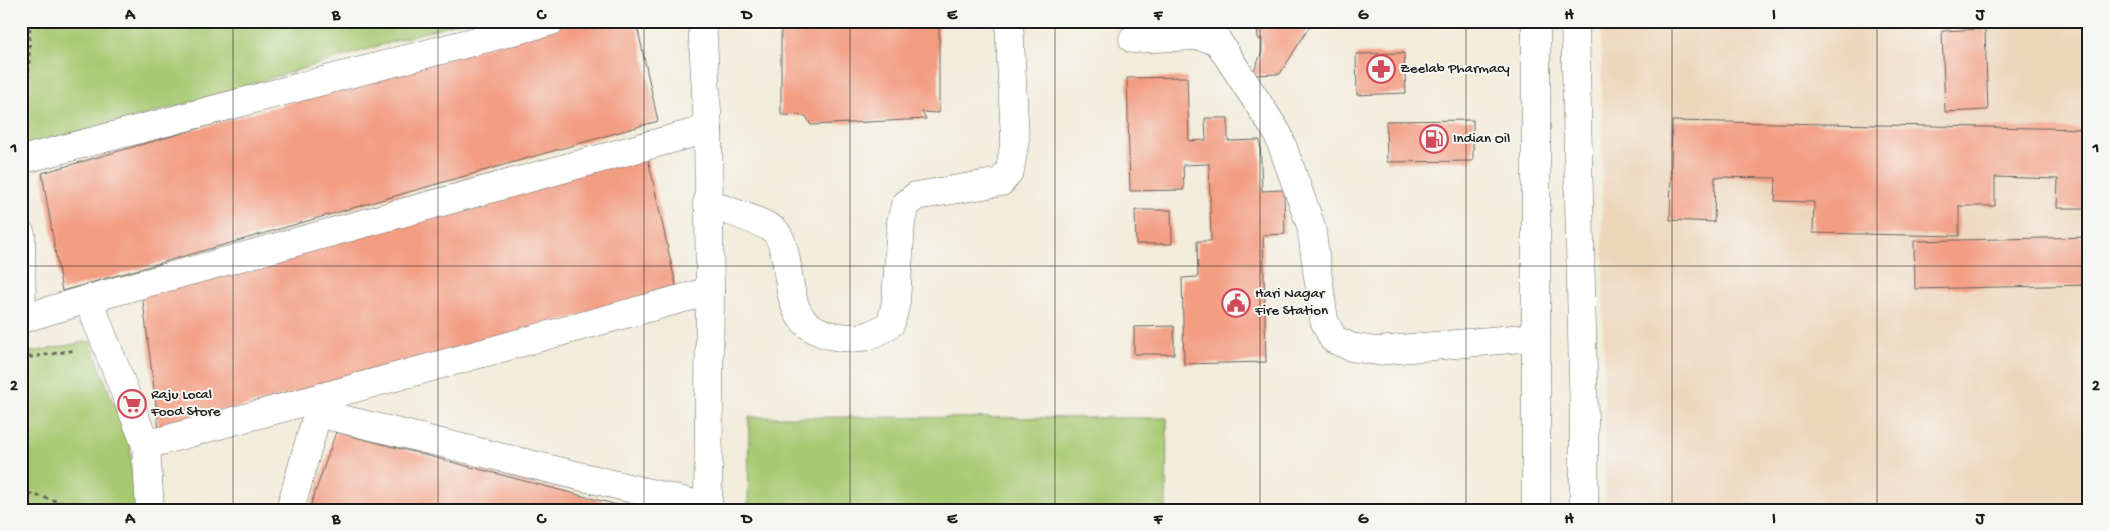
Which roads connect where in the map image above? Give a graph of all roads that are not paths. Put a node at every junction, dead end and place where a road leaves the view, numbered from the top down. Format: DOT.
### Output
graph roads {
  1 [pos="552,21"];
  2 [pos="702,21"];
  3 [pos="1009,21"];
  4 [pos="1536,21"];
  5 [pos="1575,21"];
  6 [pos="1133,39"];
  7 [pos="708,129"];
  8 [pos="21,160"];
  9 [pos="708,203"];
  10 [pos="21,234"];
  11 [pos="710,291"];
  12 [pos="88,299"];
  13 [pos="22,319"];
  14 [pos="1535,337"];
  15 [pos="320,404"];
  16 [pos="146,445"];
  17 [pos="708,508"];
  18 [pos="1529,509"];
  19 [pos="150,510"];
  20 [pos="290,510"];
  21 [pos="1584,510"];
  1 -- 8 [label="street"];
  2 -- 7 [label="street"];
  3 -- 9 [label="street"];
  4 -- 14 [label="street"];
  5 -- 21 [label="street"];
  6 -- 14 [label="street"];
  7 -- 9 [label="street"];
  7 -- 12 [label="street"];
  9 -- 11 [label="street"];
  10 -- 13 [label="street"];
  11 -- 15 [label="street"];
  11 -- 17 [label="street"];
  12 -- 13 [label="street"];
  12 -- 16 [label="street"];
  14 -- 18 [label="street"];
  15 -- 16 [label="street"];
  15 -- 17 [label="street"];
  15 -- 20 [label="street"];
  16 -- 19 [label="street"];
}
